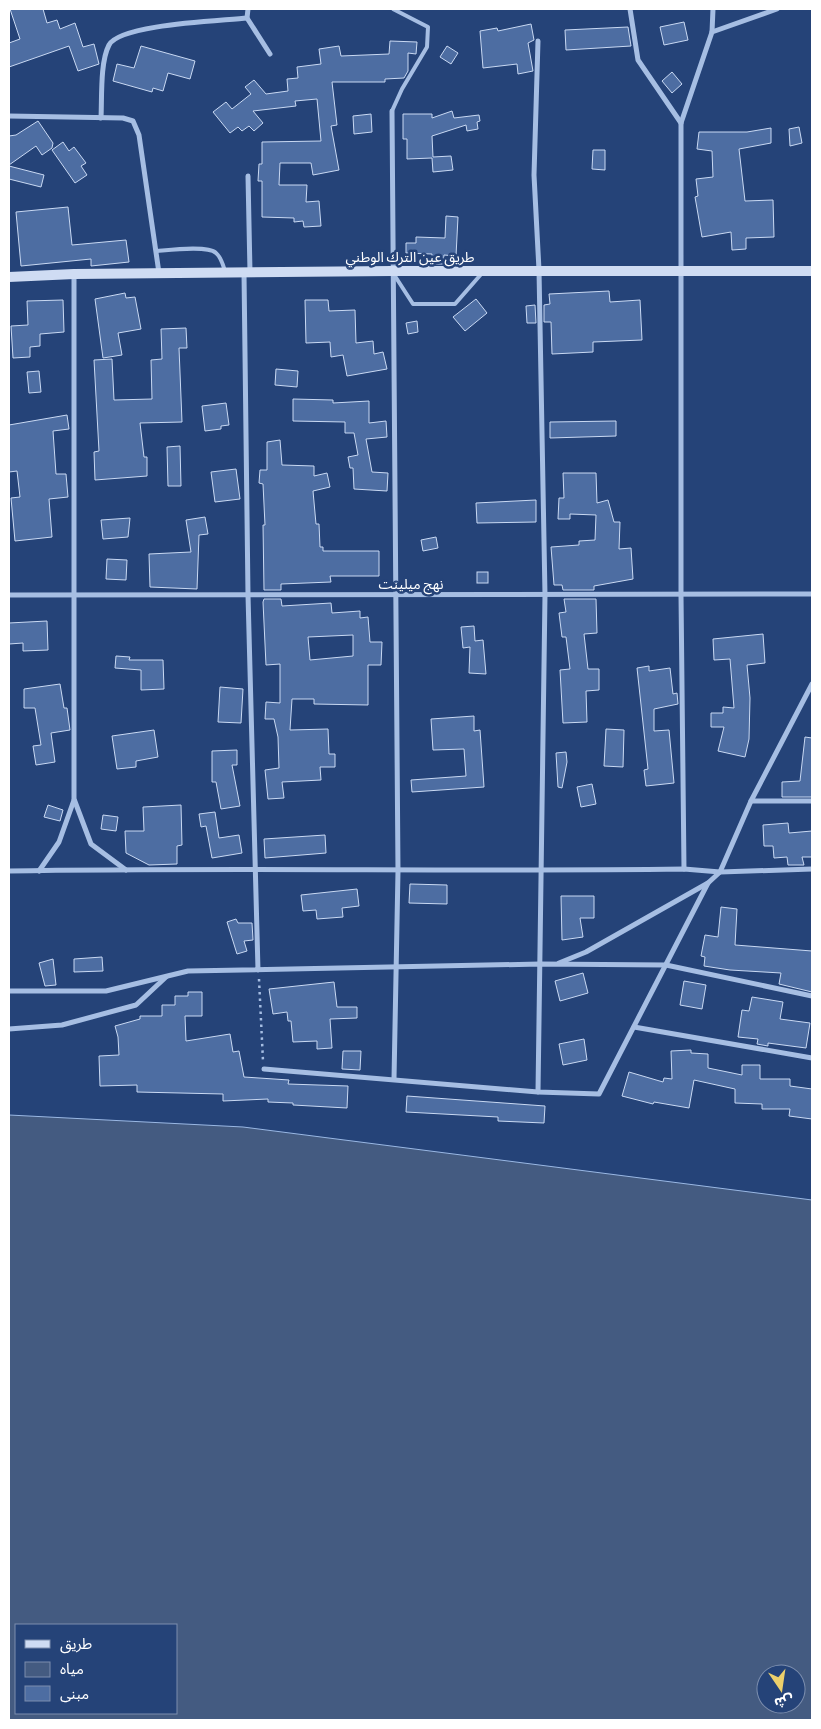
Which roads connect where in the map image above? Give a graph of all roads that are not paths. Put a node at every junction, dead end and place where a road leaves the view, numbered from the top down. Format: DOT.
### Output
graph roads {
  1 [pos="248,9"];
  2 [pos="393,9"];
  3 [pos="630,9"];
  4 [pos="713,9"];
  5 [pos="777,9"];
  6 [pos="247,18"];
  7 [pos="712,32"];
  8 [pos="538,41"];
  9 [pos="270,54"];
  10 [pos="392,111"];
  11 [pos="9,116"];
  12 [pos="101,118"];
  13 [pos="681,123"];
  14 [pos="248,176"];
  15 [pos="158,251"];
  16 [pos="539,270"];
  17 [pos="392,271"];
  18 [pos="484,271"];
  19 [pos="812,271"];
  20 [pos="247,272"];
  21 [pos="681,272"];
  22 [pos="159,273"];
  23 [pos="226,273"];
  24 [pos="74,274"];
  25 [pos="9,277"];
  26 [pos="812,594"];
  27 [pos="9,595"];
  28 [pos="74,595"];
  29 [pos="248,595"];
  30 [pos="396,595"];
  31 [pos="545,595"];
  32 [pos="681,595"];
  33 [pos="812,685"];
  34 [pos="74,799"];
  35 [pos="751,801"];
  36 [pos="812,801"];
  37 [pos="257,868"];
  38 [pos="684,869"];
  39 [pos="812,869"];
  40 [pos="126,870"];
  41 [pos="9,871"];
  42 [pos="39,871"];
  43 [pos="398,871"];
  44 [pos="543,871"];
  45 [pos="720,872"];
  46 [pos="708,883"];
  47 [pos="540,964"];
  48 [pos="556,964"];
  49 [pos="666,964"];
  50 [pos="396,966"];
  51 [pos="258,970"];
  52 [pos="166,976"];
  53 [pos="9,992"];
  54 [pos="812,996"];
  55 [pos="634,1027"];
  56 [pos="9,1028"];
  57 [pos="812,1058"];
  58 [pos="264,1069"];
  59 [pos="394,1079"];
  60 [pos="538,1092"];
  1 -- 6 [label="street"];
  2 -- 10 [label="lane"];
  3 -- 13 [label="street"];
  4 -- 7 [label="street"];
  5 -- 7 [label="street"];
  6 -- 9 [label="street"];
  6 -- 12 [label="street"];
  7 -- 13 [label="street"];
  8 -- 16 [label="street"];
  10 -- 17 [label="street"];
  11 -- 12 [label="street"];
  12 -- 15 [label="street"];
  13 -- 21 [label="street"];
  14 -- 20 [label="street"];
  15 -- 22 [label="street"];
  15 -- 23 [label="lane"];
  16 -- 18 [label="main road, طريق عين الترك الوطني"];
  16 -- 21 [label="main road, طريق عين الترك الوطني"];
  16 -- 31 [label="street"];
  17 -- 18 [label="main road, طريق عين الترك الوطني"];
  17 -- 18 [label="lane"];
  17 -- 20 [label="main road, طريق عين الترك الوطني"];
  17 -- 30 [label="street"];
  19 -- 21 [label="main road, طريق عين الترك الوطني"];
  20 -- 23 [label="main road, طريق عين الترك الوطني"];
  20 -- 29 [label="street"];
  21 -- 32 [label="street"];
  22 -- 23 [label="main road, طريق عين الترك الوطني"];
  22 -- 24 [label="main road, طريق عين الترك الوطني"];
  24 -- 25 [label="main road, طريق عين الترك الوطني"];
  24 -- 28 [label="street"];
  26 -- 32 [label="street, نهج ميلينت"];
  27 -- 28 [label="street, نهج ميلينت"];
  28 -- 29 [label="street, نهج ميلينت"];
  28 -- 34 [label="street"];
  29 -- 30 [label="street, نهج ميلينت"];
  29 -- 37 [label="street"];
  30 -- 31 [label="street, نهج ميلينت"];
  30 -- 43 [label="street"];
  31 -- 32 [label="street, نهج ميلينت"];
  31 -- 44 [label="street"];
  32 -- 38 [label="street"];
  33 -- 35 [label="street"];
  34 -- 40 [label="street"];
  34 -- 42 [label="street"];
  35 -- 36 [label="street"];
  35 -- 45 [label="street"];
  37 -- 40 [label="street"];
  37 -- 43 [label="street"];
  37 -- 51 [label="street"];
  38 -- 44 [label="street"];
  38 -- 45 [label="street"];
  39 -- 45 [label="street"];
  40 -- 42 [label="street"];
  41 -- 42 [label="street"];
  43 -- 44 [label="street"];
  43 -- 50 [label="street"];
  44 -- 47 [label="street"];
  45 -- 46 [label="street"];
  46 -- 48 [label="street"];
  46 -- 49 [label="street"];
  47 -- 48 [label="street"];
  47 -- 50 [label="street"];
  47 -- 60 [label="street"];
  48 -- 49 [label="street"];
  49 -- 54 [label="street"];
  49 -- 55 [label="street"];
  50 -- 51 [label="street"];
  50 -- 59 [label="street"];
  51 -- 52 [label="street"];
  52 -- 53 [label="street"];
  52 -- 56 [label="street"];
  55 -- 57 [label="street"];
  55 -- 60 [label="street"];
  58 -- 59 [label="street"];
  59 -- 60 [label="street"];
}
